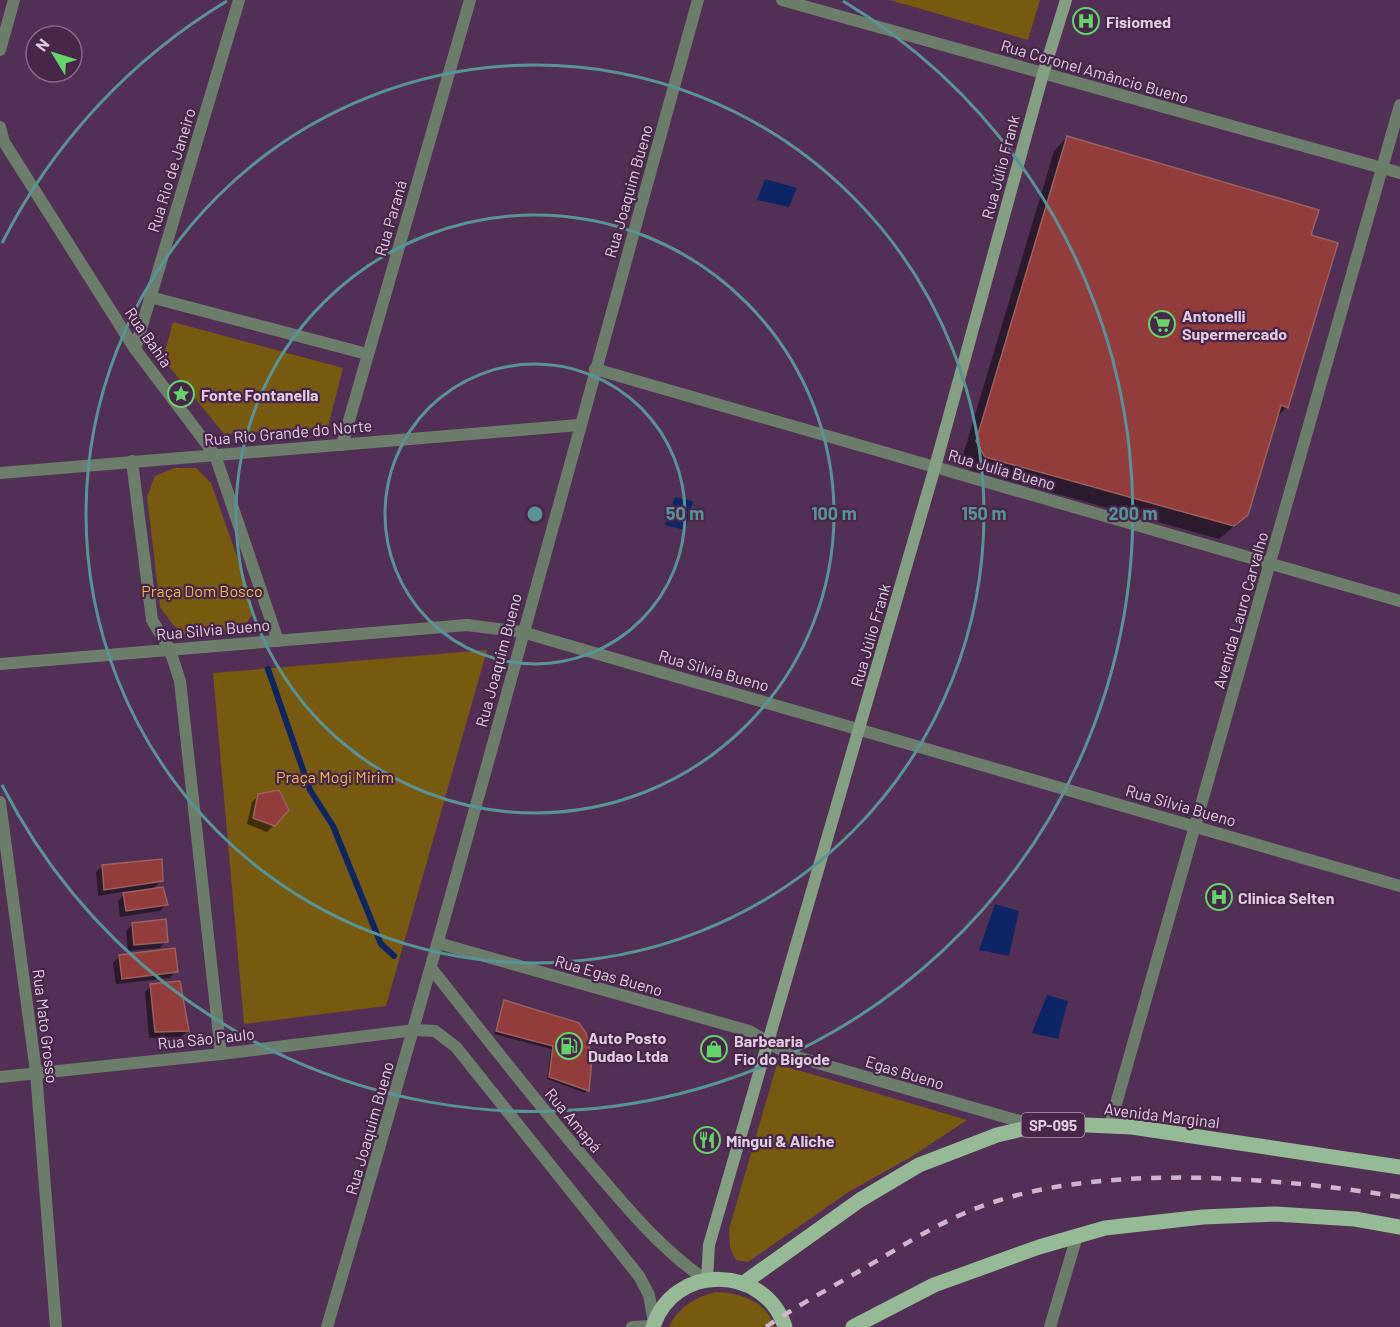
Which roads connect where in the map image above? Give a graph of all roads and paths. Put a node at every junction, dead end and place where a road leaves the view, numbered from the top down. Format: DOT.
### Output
graph roads {
  1 [pos="14,0"];
  2 [pos="239,0"];
  3 [pos="470,0"];
  4 [pos="698,0"];
  5 [pos="782,0"];
  6 [pos="1066,0"];
  7 [pos="0,50"];
  8 [pos="1043,74"];
  9 [pos="1400,105"];
  10 [pos="0,127"];
  11 [pos="1382,168"];
  12 [pos="1400,173"];
  13 [pos="150,297"];
  14 [pos="135,349"];
  15 [pos="368,354"];
  16 [pos="595,369"];
  17 [pos="579,425"];
  18 [pos="342,444"];
  19 [pos="215,455"];
  20 [pos="132,461"];
  21 [pos="935,467"];
  22 [pos="0,473"];
  23 [pos="1271,564"];
  24 [pos="1400,601"];
  25 [pos="522,632"];
  26 [pos="278,640"];
  27 [pos="170,650"];
  28 [pos="0,664"];
  29 [pos="860,729"];
  30 [pos="0,802"];
  31 [pos="1194,826"];
  32 [pos="1400,886"];
  33 [pos="438,943"];
  34 [pos="431,968"];
  35 [pos="415,1030"];
  36 [pos="768,1042"];
  37 [pos="221,1054"];
  38 [pos="36,1072"];
  39 [pos="0,1077"];
  40 [pos="1110,1125"];
  41 [pos="1035,1126"];
  42 [pos="1400,1167"];
  43 [pos="1400,1227"];
  44 [pos="1077,1236"];
  45 [pos="705,1279"];
  46 [pos="745,1282"];
  47 [pos="654,1325"];
  48 [pos="56,1327"];
  49 [pos="327,1327"];
  50 [pos="632,1327"];
  51 [pos="785,1327"];
  52 [pos="853,1327"];
  53 [pos="1050,1327"];
  1 -- 7 [label="street"];
  2 -- 13 [label="street, Rua Rio de Janeiro"];
  3 -- 15 [label="street, Rua Paraná"];
  4 -- 16 [label="street, Rua Joaquim Bueno"];
  5 -- 8 [label="street, Rua Coronel Amâncio Bueno"];
  6 -- 8 [label="main road, Rua Júlio Frank"];
  8 -- 11 [label="street, Rua Coronel Amâncio Bueno"];
  8 -- 21 [label="main road, Rua Júlio Frank"];
  9 -- 11 [label="street, Avenida Lauro Carvalho"];
  10 -- 14 [label="street, Rua Bahia"];
  11 -- 12 [label="street, Rua Coronel Amâncio Bueno"];
  11 -- 23 [label="street, Avenida Lauro Carvalho"];
  13 -- 14 [label="street, Rua Rio de Janeiro"];
  13 -- 15 [label="street"];
  14 -- 19 [label="street, Rua Bahia"];
  15 -- 18 [label="street, Rua Paraná"];
  16 -- 17 [label="street, Rua Joaquim Bueno"];
  16 -- 21 [label="street, Rua Julia Bueno"];
  17 -- 18 [label="street, Rua Rio Grande do Norte"];
  17 -- 25 [label="street, Rua Joaquim Bueno"];
  18 -- 19 [label="street, Rua Rio Grande do Norte"];
  19 -- 20 [label="street, Rua Rio Grande do Norte"];
  19 -- 26 [label="street, Rua Bahia"];
  20 -- 22 [label="street, Rua Rio Grande do Norte"];
  20 -- 27 [label="street"];
  21 -- 23 [label="street, Rua Julia Bueno"];
  21 -- 29 [label="main road, Rua Júlio Frank"];
  23 -- 24 [label="street, Rua Julia Bueno"];
  23 -- 31 [label="street, Avenida Lauro Carvalho"];
  25 -- 26 [label="street, Rua Silvia Bueno"];
  25 -- 29 [label="street, Rua Silvia Bueno"];
  25 -- 33 [label="street, Rua Joaquim Bueno"];
  26 -- 27 [label="street, Rua Silvia Bueno"];
  27 -- 28 [label="street, Rua Silvia Bueno"];
  27 -- 37 [label="street"];
  29 -- 31 [label="street, Rua Silvia Bueno"];
  29 -- 36 [label="main road, Rua Júlio Frank"];
  30 -- 38 [label="street, Rua Mato Grosso"];
  31 -- 32 [label="street, Rua Silvia Bueno"];
  31 -- 40 [label="street, Avenida Lauro Carvalho"];
  33 -- 34 [label="street, Rua Joaquim Bueno"];
  33 -- 36 [label="street, Rua Egas Bueno"];
  34 -- 35 [label="street, Rua Joaquim Bueno"];
  34 -- 45 [label="street, Rua Amapá"];
  35 -- 37 [label="street, Rua São Paulo"];
  35 -- 47 [label="street"];
  35 -- 49 [label="street, Rua Joaquim Bueno"];
  36 -- 41 [label="street, Egas Bueno"];
  36 -- 45 [label="main road, Rua Júlio Frank"];
  37 -- 38 [label="street, Rua São Paulo"];
  38 -- 39 [label="street, Rua São Paulo"];
  38 -- 48 [label="street, Rua Mato Grosso"];
  40 -- 41 [label="main road, Avenida Marginal / SP-095"];
  40 -- 42 [label="main road, Avenida Marginal / SP-095"];
  41 -- 46 [label="main road, Avenida Marginal / SP-095"];
  43 -- 44 [label="main road"];
  44 -- 52 [label="main road"];
  44 -- 53 [label="street"];
  45 -- 46 [label="main road"];
  45 -- 47 [label="main road"];
  46 -- 51 [label="main road"];
  47 -- 50 [label="street"];
}
